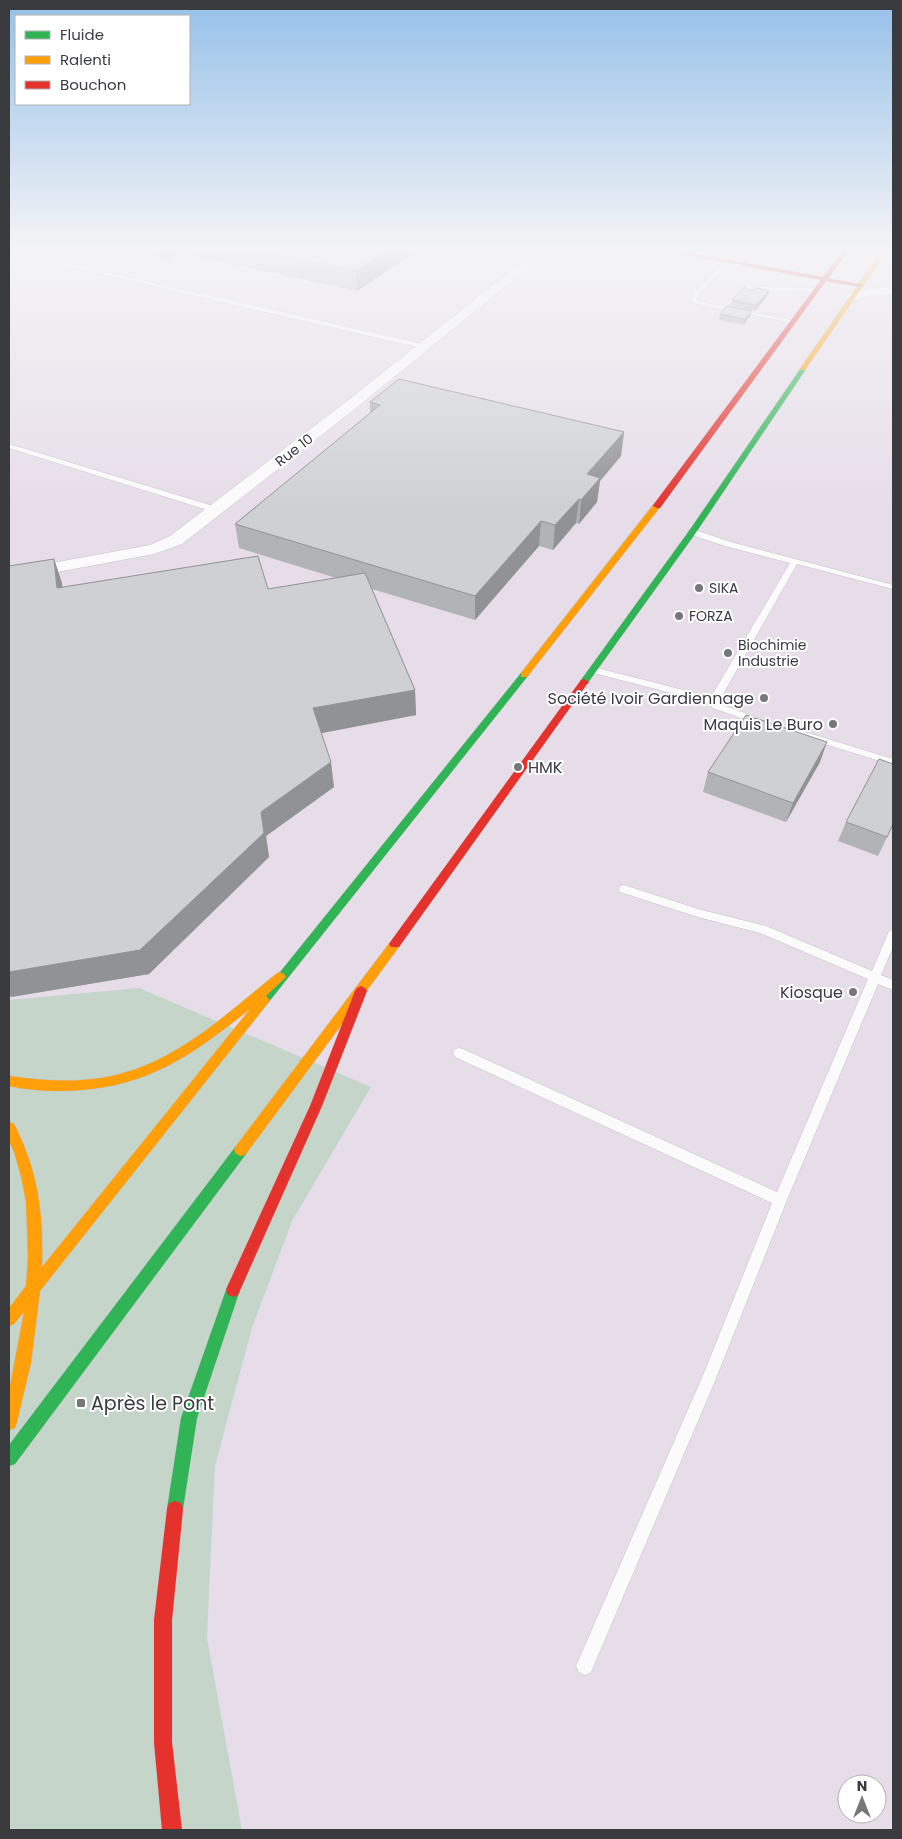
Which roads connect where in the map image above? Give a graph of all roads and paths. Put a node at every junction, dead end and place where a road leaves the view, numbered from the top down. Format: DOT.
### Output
graph roads {
  1 [pos="378,336"];
  2 [pos="435,336"];
  3 [pos="781,336"];
  4 [pos="825,336"];
  5 [pos="422,346"];
  6 [pos="9,446"];
  7 [pos="217,510"];
  8 [pos="692,532"];
  9 [pos="794,562"];
  10 [pos="9,576"];
  11 [pos="893,587"];
  12 [pos="593,670"];
  13 [pos="714,701"];
  14 [pos="764,722"];
  15 [pos="782,728"];
  16 [pos="893,762"];
  17 [pos="624,889"];
  18 [pos="893,934"];
  19 [pos="280,977"];
  20 [pos="874,977"];
  21 [pos="893,985"];
  22 [pos="361,991"];
  23 [pos="459,1052"];
  24 [pos="9,1082"];
  25 [pos="9,1128"];
  26 [pos="780,1200"];
  27 [pos="31,1292"];
  28 [pos="9,1319"];
  29 [pos="9,1422"];
  30 [pos="9,1458"];
  31 [pos="585,1666"];
  32 [pos="172,1830"];
  1 -- 5 [label="lane"];
  2 -- 5 [label="street, Rue 10"];
  3 -- 19 [label="main road"];
  4 -- 8 [label="main road"];
  5 -- 7 [label="street, Rue 10"];
  6 -- 7 [label="lane"];
  7 -- 10 [label="street, Rue 10"];
  8 -- 9 [label="lane"];
  8 -- 12 [label="main road"];
  9 -- 11 [label="lane"];
  9 -- 13 [label="lane"];
  12 -- 13 [label="lane"];
  12 -- 22 [label="main road"];
  13 -- 14 [label="lane"];
  15 -- 16 [label="lane"];
  17 -- 20 [label="lane"];
  18 -- 20 [label="lane"];
  19 -- 24 [label="main road"];
  19 -- 27 [label="main road"];
  20 -- 21 [label="lane"];
  20 -- 26 [label="lane"];
  22 -- 30 [label="main road"];
  22 -- 32 [label="main road"];
  23 -- 26 [label="lane"];
  25 -- 27 [label="main road"];
  26 -- 31 [label="lane"];
  27 -- 28 [label="main road"];
  27 -- 29 [label="main road"];
}
